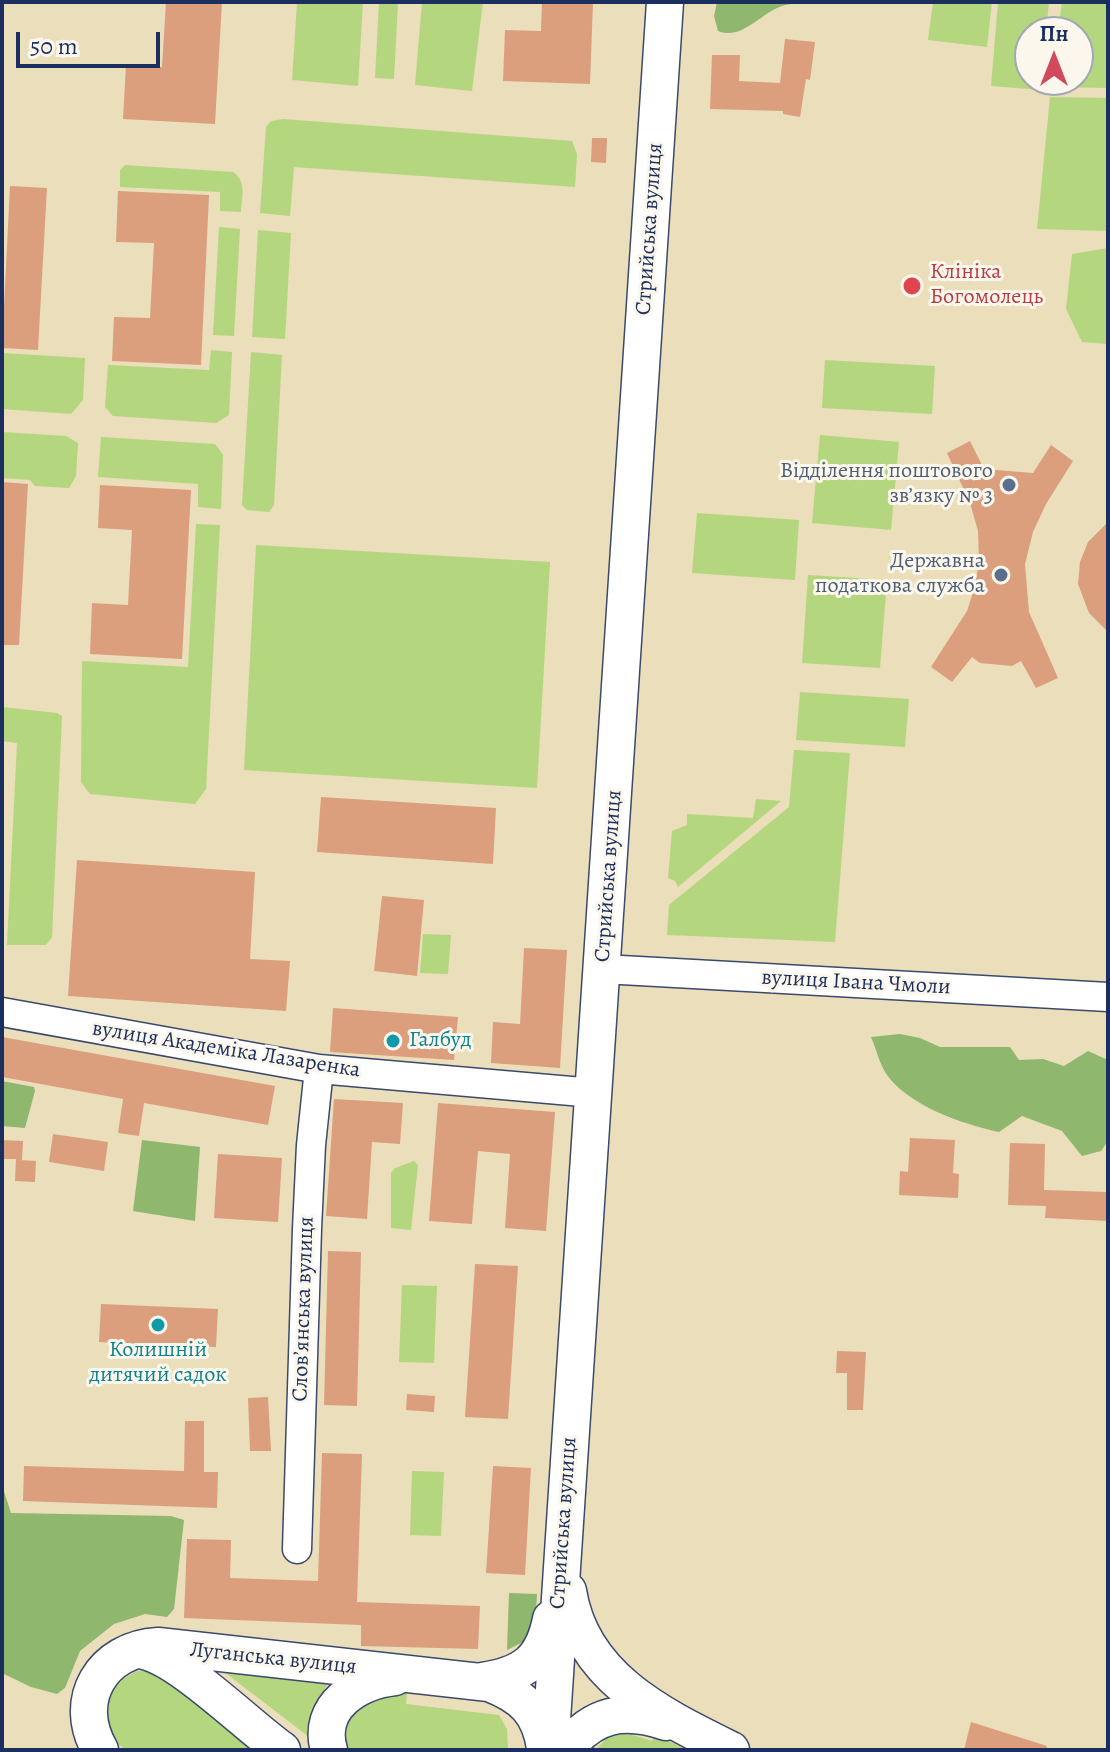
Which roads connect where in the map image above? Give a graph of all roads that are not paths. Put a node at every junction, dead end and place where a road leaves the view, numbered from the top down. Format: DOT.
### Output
graph roads {
  1 [pos="665,2"];
  2 [pos="603,969"];
  3 [pos="1108,997"];
  4 [pos="2,1012"];
  5 [pos="319,1069"];
  6 [pos="594,1093"];
  7 [pos="297,1549"];
  8 [pos="562,1554"];
  9 [pos="132,1650"];
  10 [pos="415,1675"];
  11 [pos="482,1681"];
  12 [pos="690,1730"];
  13 [pos="100,1750"];
  14 [pos="282,1750"];
  15 [pos="329,1750"];
  16 [pos="548,1750"];
  17 [pos="565,1750"];
  18 [pos="731,1750"];
  1 -- 2 [label="main road, Стрийська вулиця"];
  2 -- 3 [label="street, вулиця Івана Чмоли"];
  2 -- 6 [label="main road, Стрийська вулиця"];
  4 -- 5 [label="street, вулиця Академіка Лазаренка"];
  5 -- 6 [label="street, вулиця Академіка Лазаренка"];
  5 -- 7 [label="street, Словʼянська вулиця"];
  6 -- 8 [label="main road, Стрийська вулиця"];
  8 -- 11 [label="main road, Луганська вулиця"];
  8 -- 12 [label="main road"];
  8 -- 16 [label="main road, Стрийська вулиця"];
  9 -- 10 [label="main road, Луганська вулиця"];
  9 -- 13 [label="main road"];
  9 -- 14 [label="main road, Луганська вулиця"];
  10 -- 11 [label="main road, Луганська вулиця"];
  10 -- 15 [label="main road, Луганська вулиця"];
  11 -- 16 [label="main road, Луганська вулиця"];
  12 -- 17 [label="main road"];
  12 -- 18 [label="main road"];
}
